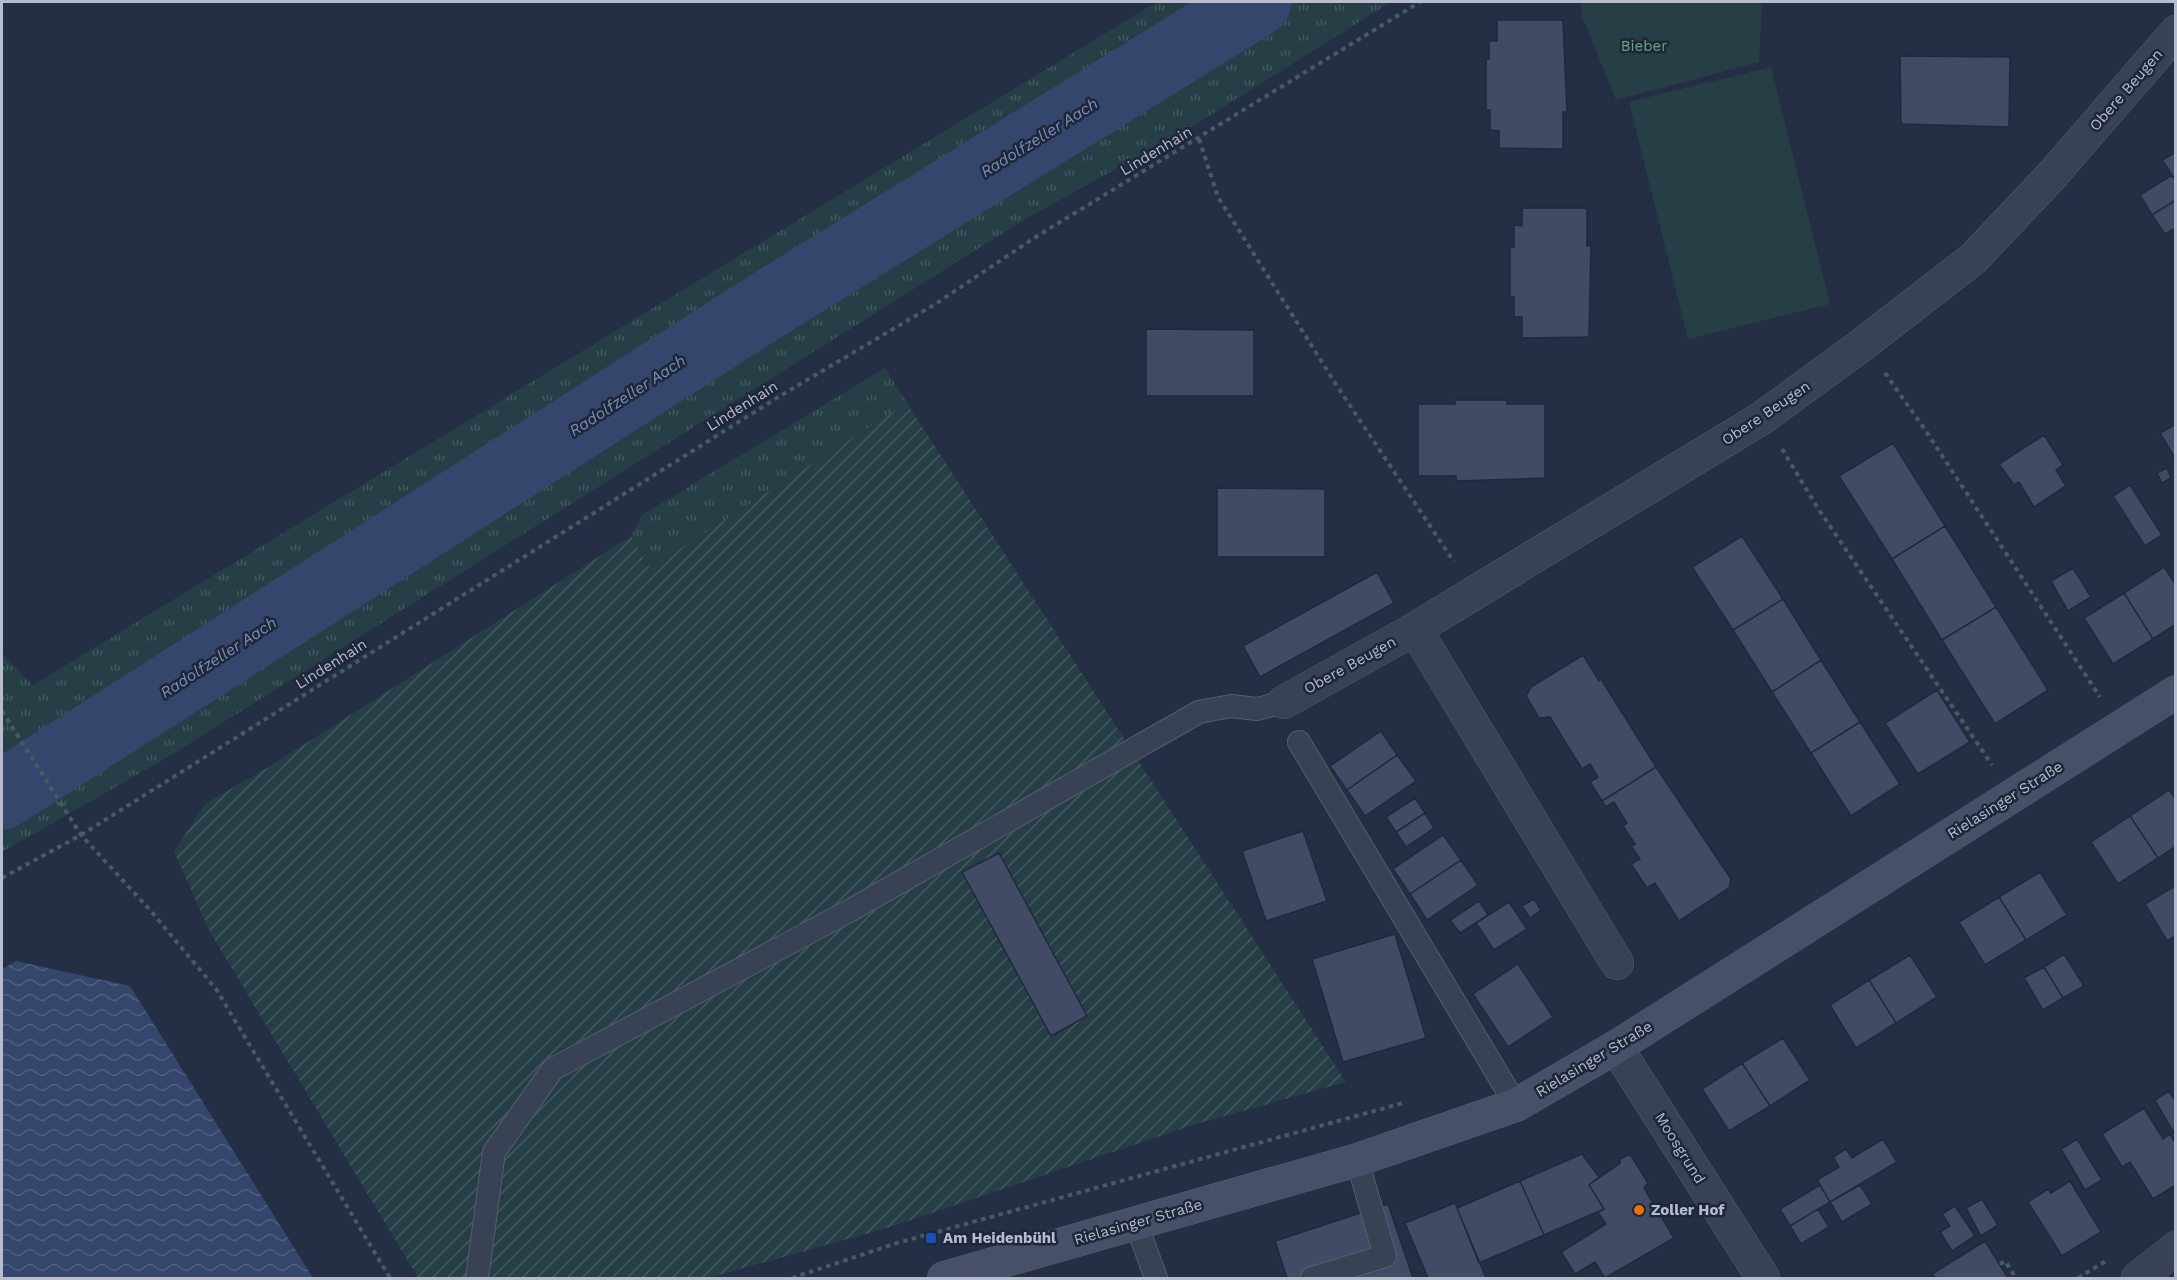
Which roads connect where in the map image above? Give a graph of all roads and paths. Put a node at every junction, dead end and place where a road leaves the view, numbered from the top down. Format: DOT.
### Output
graph roads {
  1 [pos="1420,2"];
  2 [pos="2175,32"];
  3 [pos="1199,139"];
  4 [pos="1863,344"];
  5 [pos="1762,418"];
  6 [pos="1474,593"];
  7 [pos="1415,629"];
  8 [pos="2175,692"];
  9 [pos="1284,702"];
  10 [pos="2,711"];
  11 [pos="2120,728"];
  12 [pos="1299,742"];
  13 [pos="2013,795"];
  14 [pos="81,835"];
  15 [pos="2,878"];
  16 [pos="1617,963"];
  17 [pos="1616,1047"];
  18 [pos="1404,1102"];
  19 [pos="1516,1105"];
  20 [pos="1357,1160"];
  21 [pos="1136,1222"];
  22 [pos="2175,1248"];
  23 [pos="2000,1264"];
  24 [pos="390,1278"];
  25 [pos="477,1278"];
  26 [pos="792,1278"];
  27 [pos="944,1278"];
  28 [pos="1156,1278"];
  29 [pos="1312,1278"];
  30 [pos="1763,1278"];
  31 [pos="2016,1278"];
  32 [pos="2138,1278"];
  1 -- 3 [label="path, Lindenhain"];
  2 -- 4 [label="street, Obere Beugen"];
  3 -- 6 [label="path"];
  3 -- 14 [label="path, Lindenhain"];
  4 -- 5 [label="street, Obere Beugen"];
  4 -- 11 [label="path"];
  5 -- 6 [label="street, Obere Beugen"];
  5 -- 13 [label="path"];
  6 -- 7 [label="street, Obere Beugen"];
  7 -- 9 [label="street, Obere Beugen"];
  7 -- 16 [label="street"];
  8 -- 11 [label="main road, Rielasinger Straße"];
  9 -- 25 [label="lane"];
  10 -- 14 [label="path"];
  11 -- 13 [label="main road, Rielasinger Straße"];
  12 -- 19 [label="lane"];
  13 -- 17 [label="main road, Rielasinger Straße"];
  14 -- 15 [label="path, Lindenhain"];
  14 -- 24 [label="path"];
  17 -- 19 [label="main road, Rielasinger Straße"];
  17 -- 30 [label="street, Moosgrund"];
  18 -- 26 [label="path"];
  19 -- 20 [label="main road, Rielasinger Straße"];
  20 -- 21 [label="main road, Rielasinger Straße"];
  20 -- 29 [label="lane"];
  21 -- 27 [label="main road, Rielasinger Straße"];
  21 -- 28 [label="lane"];
  22 -- 32 [label="street"];
  23 -- 31 [label="path"];
}
